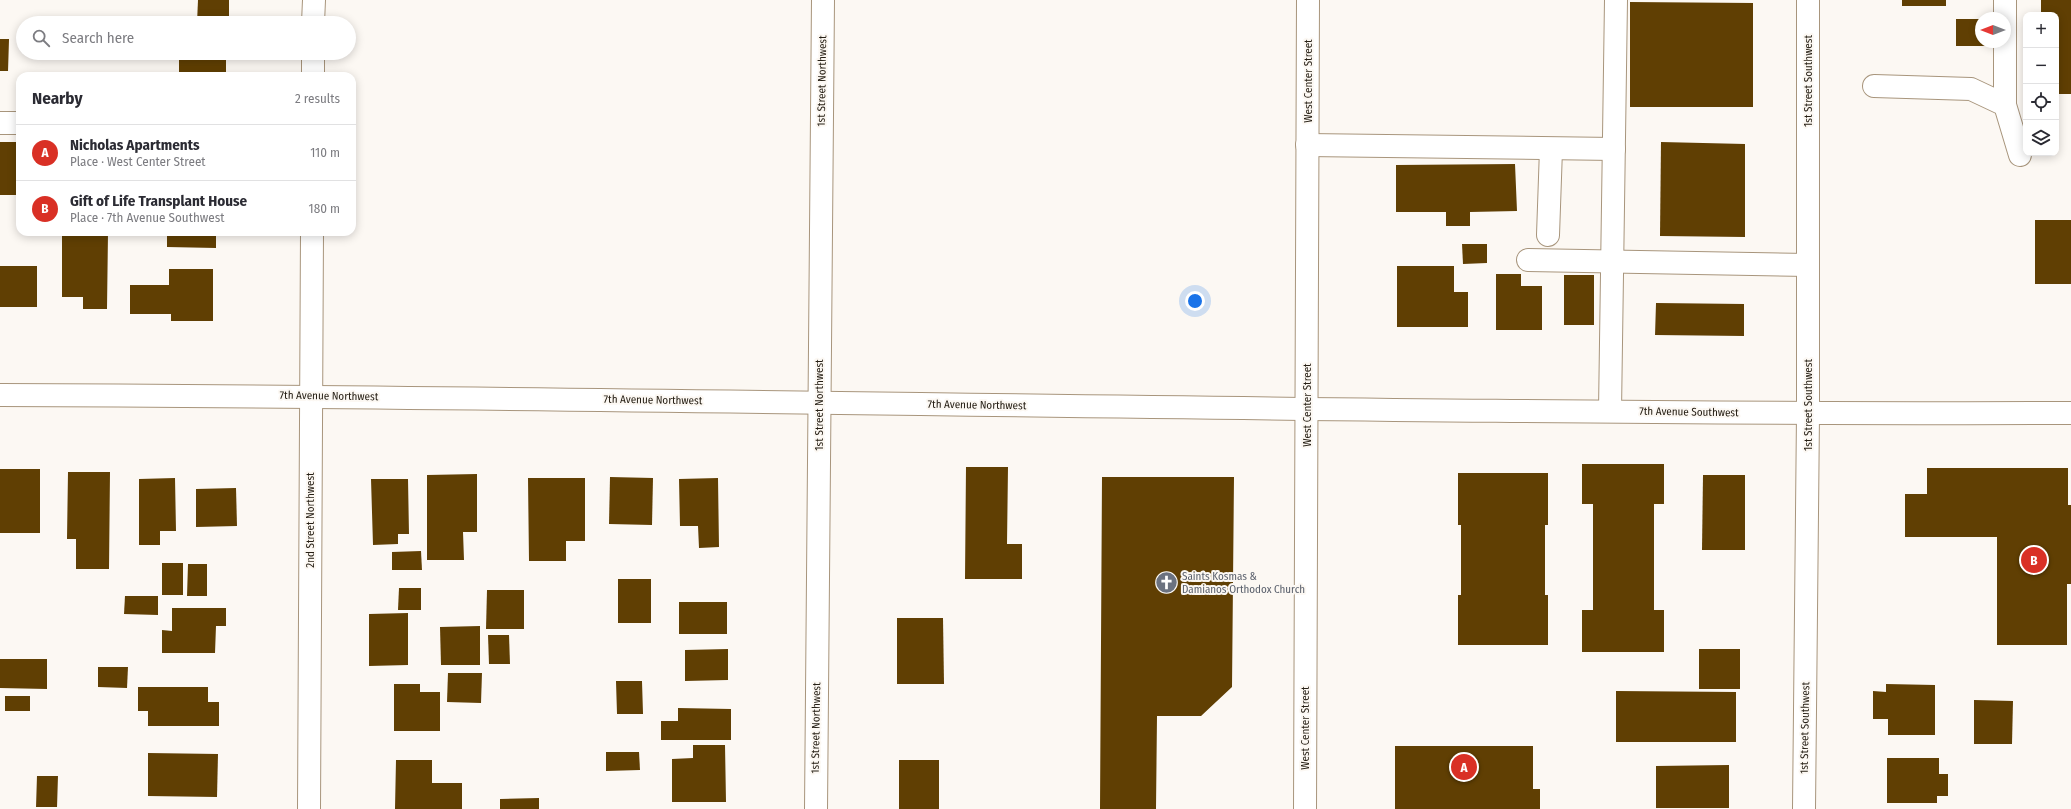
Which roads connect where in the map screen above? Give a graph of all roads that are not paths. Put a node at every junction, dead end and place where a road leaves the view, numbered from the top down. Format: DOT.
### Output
graph roads {
  1 [pos="314,0"];
  2 [pos="823,0"];
  3 [pos="1308,0"];
  4 [pos="1616,0"];
  5 [pos="1808,0"];
  6 [pos="2005,0"];
  7 [pos="314,16"];
  8 [pos="313,60"];
  9 [pos="313,72"];
  10 [pos="1874,86"];
  11 [pos="2005,105"];
  12 [pos="0,123"];
  13 [pos="16,123"];
  14 [pos="1307,145"];
  15 [pos="1551,149"];
  16 [pos="1614,149"];
  17 [pos="2020,155"];
  18 [pos="1548,235"];
  19 [pos="312,236"];
  20 [pos="1528,260"];
  21 [pos="1612,260"];
  22 [pos="1808,264"];
  23 [pos="0,395"];
  24 [pos="310,396"];
  25 [pos="820,403"];
  26 [pos="1307,410"];
  27 [pos="1610,412"];
  28 [pos="2071,413"];
  29 [pos="1808,414"];
  30 [pos="309,809"];
  31 [pos="816,809"];
  32 [pos="1305,809"];
  33 [pos="1804,809"];
  1 -- 7 [label="street"];
  2 -- 25 [label="street, 1st Street Northwest"];
  3 -- 14 [label="street, West Center Street"];
  4 -- 16 [label="street"];
  5 -- 22 [label="street, 1st Street Southwest"];
  6 -- 11 [label="street"];
  8 -- 9 [label="street"];
  10 -- 11 [label="street"];
  11 -- 17 [label="street"];
  12 -- 13 [label="street"];
  14 -- 15 [label="street"];
  14 -- 26 [label="street, West Center Street"];
  15 -- 16 [label="street"];
  15 -- 18 [label="street"];
  16 -- 21 [label="street"];
  19 -- 24 [label="street, 2nd Street Northwest"];
  20 -- 21 [label="street"];
  21 -- 22 [label="street"];
  21 -- 27 [label="street"];
  22 -- 29 [label="street, 1st Street Southwest"];
  23 -- 24 [label="street, 7th Avenue Northwest"];
  24 -- 25 [label="street, 7th Avenue Northwest"];
  24 -- 30 [label="street, 2nd Street Northwest"];
  25 -- 26 [label="street, 7th Avenue Northwest"];
  25 -- 31 [label="street, 1st Street Northwest"];
  26 -- 27 [label="street, 7th Avenue Southwest"];
  26 -- 32 [label="street, West Center Street"];
  27 -- 29 [label="street, 7th Avenue Southwest"];
  28 -- 29 [label="street, 7th Avenue Southwest"];
  29 -- 33 [label="street, 1st Street Southwest"];
}
